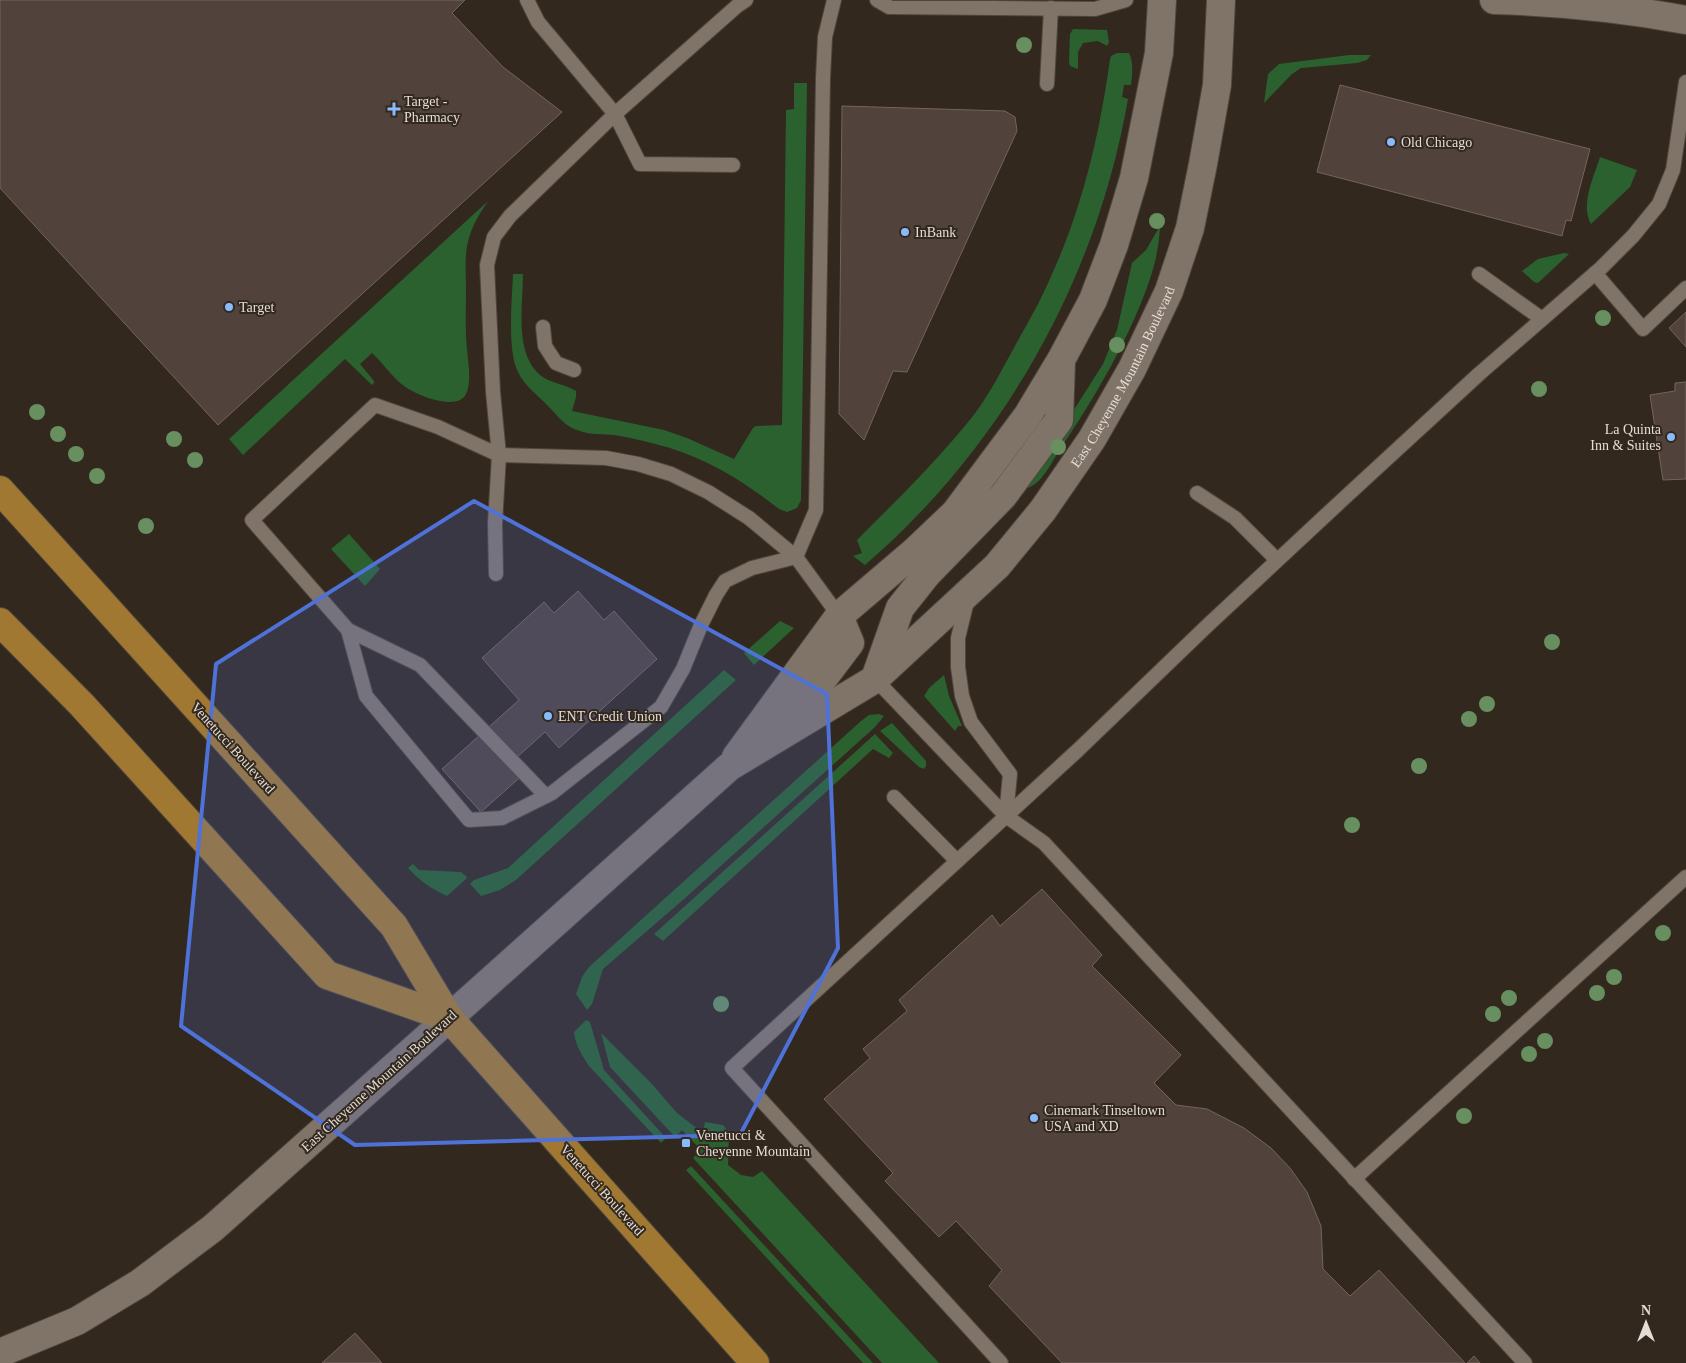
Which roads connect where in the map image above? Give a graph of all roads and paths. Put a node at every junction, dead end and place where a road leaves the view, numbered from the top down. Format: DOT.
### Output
graph roads {
  1 [pos="527,0"];
  2 [pos="746,0"];
  3 [pos="834,0"];
  4 [pos="877,0"];
  5 [pos="1126,0"];
  6 [pos="1162,0"];
  7 [pos="1221,0"];
  8 [pos="1494,0"];
  9 [pos="1051,8"];
  10 [pos="1686,20"];
  11 [pos="1686,82"];
  12 [pos="1047,84"];
  13 [pos="615,114"];
  14 [pos="733,165"];
  15 [pos="1595,273"];
  16 [pos="1479,274"];
  17 [pos="1686,288"];
  18 [pos="1542,319"];
  19 [pos="543,327"];
  20 [pos="1061,360"];
  21 [pos="574,370"];
  22 [pos="499,455"];
  23 [pos="0,490"];
  24 [pos="1197,493"];
  25 [pos="796,557"];
  26 [pos="1277,560"];
  27 [pos="496,574"];
  28 [pos="969,592"];
  29 [pos="839,616"];
  30 [pos="0,622"];
  31 [pos="348,630"];
  32 [pos="875,679"];
  33 [pos="761,748"];
  34 [pos="729,767"];
  35 [pos="546,796"];
  36 [pos="894,797"];
  37 [pos="1006,816"];
  38 [pos="957,861"];
  39 [pos="1686,877"];
  40 [pos="449,1018"];
  41 [pos="1354,1179"];
  42 [pos="0,1353"];
  43 [pos="755,1363"];
  44 [pos="1001,1363"];
  45 [pos="1525,1363"];
  1 -- 13 [label="lane"];
  2 -- 13 [label="lane"];
  3 -- 25 [label="lane"];
  4 -- 9 [label="lane"];
  5 -- 9 [label="lane"];
  6 -- 20 [label="street, East Cheyenne Mountain Boulevard"];
  7 -- 28 [label="street, East Cheyenne Mountain Boulevard"];
  8 -- 10 [label="street"];
  9 -- 12 [label="lane"];
  11 -- 15 [label="lane"];
  13 -- 14 [label="lane"];
  13 -- 22 [label="lane"];
  15 -- 17 [label="lane"];
  15 -- 18 [label="lane"];
  16 -- 18 [label="lane"];
  18 -- 26 [label="lane"];
  19 -- 21 [label="lane"];
  20 -- 29 [label="street, East Cheyenne Mountain Boulevard"];
  20 -- 32 [label="street, East Cheyenne Mountain Boulevard"];
  22 -- 25 [label="lane"];
  22 -- 27 [label="lane"];
  22 -- 31 [label="lane"];
  23 -- 40 [label="main road, Venetucci Boulevard"];
  24 -- 26 [label="lane"];
  25 -- 29 [label="lane"];
  25 -- 35 [label="lane"];
  26 -- 37 [label="lane"];
  28 -- 32 [label="street, East Cheyenne Mountain Boulevard"];
  28 -- 37 [label="lane"];
  29 -- 33 [label="street, East Cheyenne Mountain Boulevard"];
  29 -- 34 [label="street, East Cheyenne Mountain Boulevard"];
  30 -- 40 [label="main road, Venetucci Boulevard"];
  31 -- 35 [label="lane"];
  31 -- 35 [label="lane"];
  32 -- 33 [label="street, East Cheyenne Mountain Boulevard"];
  32 -- 37 [label="lane"];
  33 -- 34 [label="street, East Cheyenne Mountain Boulevard"];
  34 -- 40 [label="street, East Cheyenne Mountain Boulevard"];
  36 -- 38 [label="lane"];
  37 -- 38 [label="lane"];
  37 -- 41 [label="lane"];
  38 -- 44 [label="lane"];
  39 -- 41 [label="lane"];
  40 -- 42 [label="street, East Cheyenne Mountain Boulevard"];
  40 -- 43 [label="main road, Venetucci Boulevard"];
  41 -- 45 [label="lane"];
}
